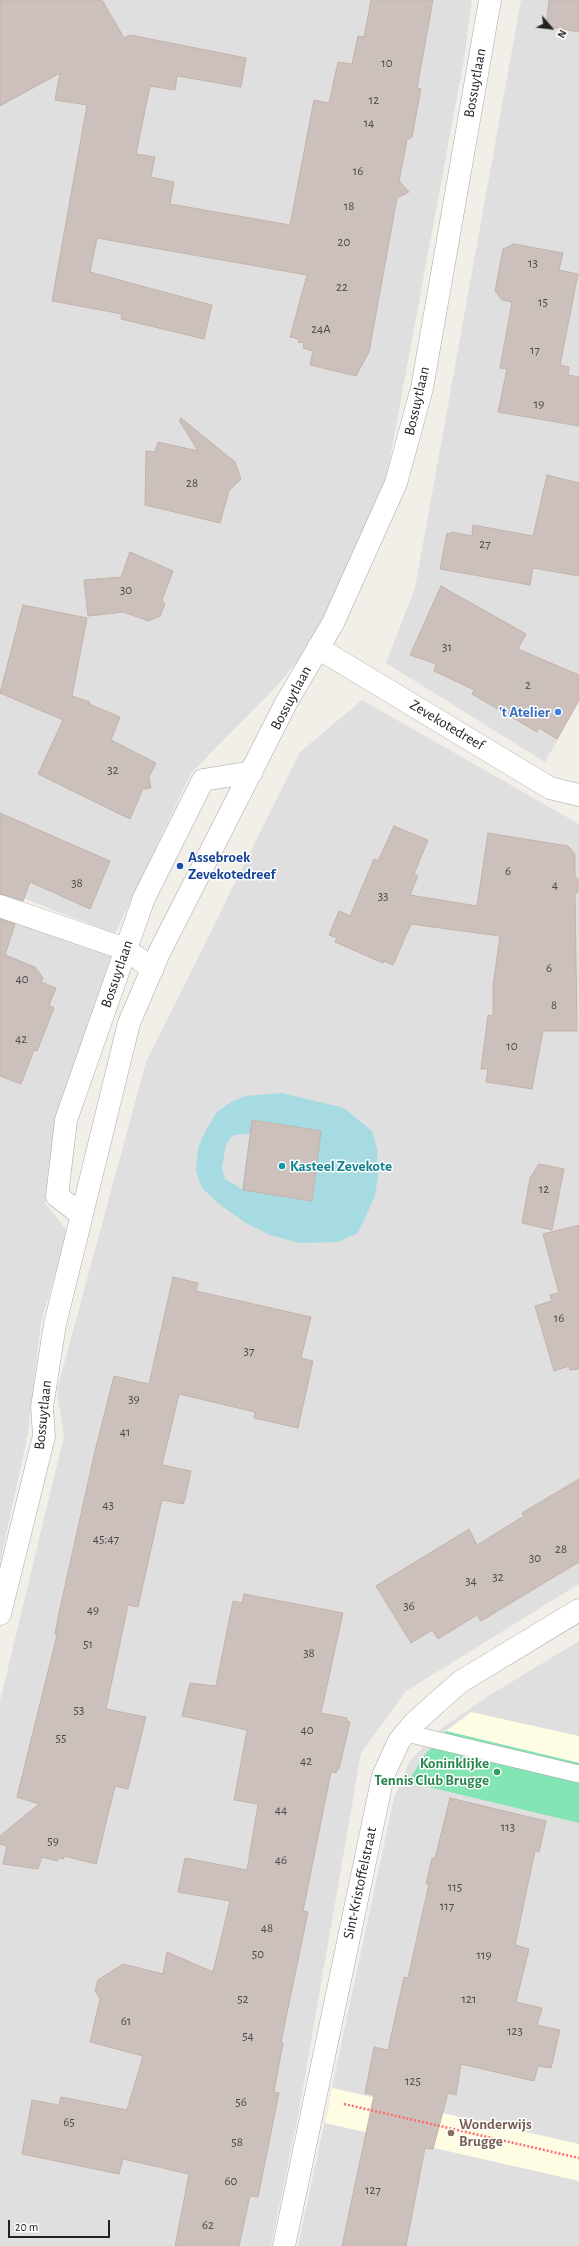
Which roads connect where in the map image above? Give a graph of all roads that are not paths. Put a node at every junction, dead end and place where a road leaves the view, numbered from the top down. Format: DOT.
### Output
graph roads {
  1 [pos="490,0"];
  2 [pos="318,648"];
  3 [pos="252,772"];
  4 [pos="579,795"];
  5 [pos="0,906"];
  6 [pos="125,949"];
  7 [pos="153,969"];
  8 [pos="82,1215"];
  9 [pos="579,1610"];
  10 [pos="0,1614"];
  11 [pos="406,1733"];
  12 [pos="579,1774"];
  13 [pos="284,2246"];
  1 -- 2 [label="street, Bossuytlaan"];
  2 -- 3 [label="street, Bossuytlaan"];
  2 -- 4 [label="street, Zevekotedreef"];
  3 -- 6 [label="street, Bossuytlaan"];
  3 -- 7 [label="street, Bossuytlaan"];
  5 -- 6 [label="street"];
  6 -- 7 [label="street"];
  6 -- 8 [label="street, Bossuytlaan"];
  7 -- 8 [label="street, Bossuytlaan"];
  8 -- 10 [label="street, Bossuytlaan"];
  9 -- 11 [label="street, Sint-Kristoffelstraat"];
  11 -- 12 [label="lane"];
  11 -- 13 [label="street, Sint-Kristoffelstraat"];
}
